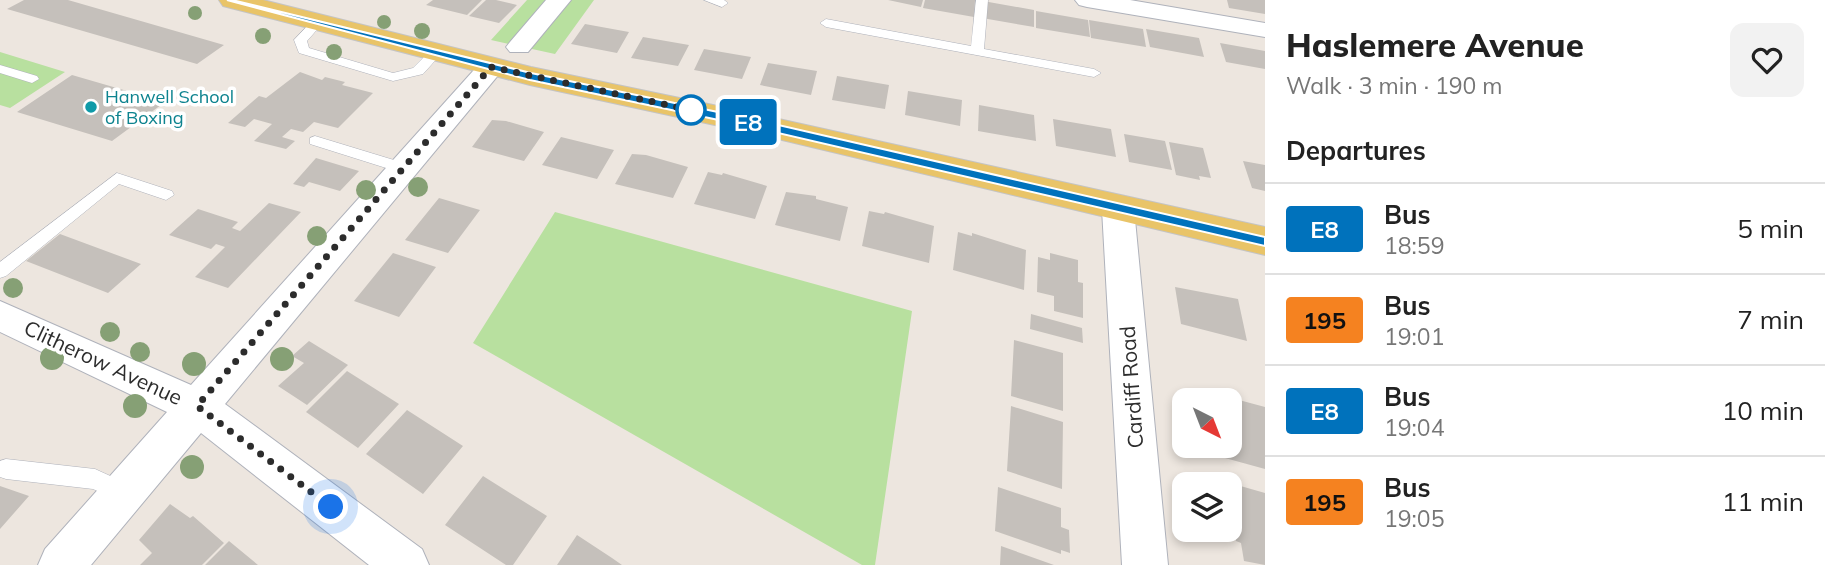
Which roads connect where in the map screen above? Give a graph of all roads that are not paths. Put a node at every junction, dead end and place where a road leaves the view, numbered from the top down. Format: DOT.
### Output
graph roads {
  1 [pos="232,0"];
  2 [pos="559,0"];
  3 [pos="982,0"];
  4 [pos="1087,0"];
  5 [pos="826,23"];
  6 [pos="1265,30"];
  7 [pos="519,47"];
  8 [pos="977,50"];
  9 [pos="491,67"];
  10 [pos="0,69"];
  11 [pos="1094,73"];
  12 [pos="32,79"];
  13 [pos="315,141"];
  14 [pos="402,168"];
  15 [pos="166,195"];
  16 [pos="1118,209"];
  17 [pos="1265,241"];
  18 [pos="0,271"];
  19 [pos="0,316"];
  20 [pos="197,406"];
  21 [pos="6,469"];
  22 [pos="122,492"];
  23 [pos="61,565"];
  24 [pos="406,565"];
  25 [pos="1145,565"];
  1 -- 9 [label="main road"];
  2 -- 7 [label="street"];
  3 -- 8 [label="lane"];
  4 -- 6 [label="street"];
  5 -- 8 [label="lane"];
  8 -- 11 [label="lane"];
  9 -- 14 [label="street"];
  9 -- 16 [label="main road"];
  10 -- 12 [label="lane"];
  13 -- 14 [label="lane"];
  14 -- 20 [label="street"];
  15 -- 18 [label="lane"];
  16 -- 17 [label="main road"];
  16 -- 25 [label="street, Cardiff Road"];
  19 -- 20 [label="street, Clitherow Avenue"];
  20 -- 22 [label="street"];
  20 -- 24 [label="street, Clitherow Avenue"];
  21 -- 22 [label="lane"];
  22 -- 23 [label="street"];
}
